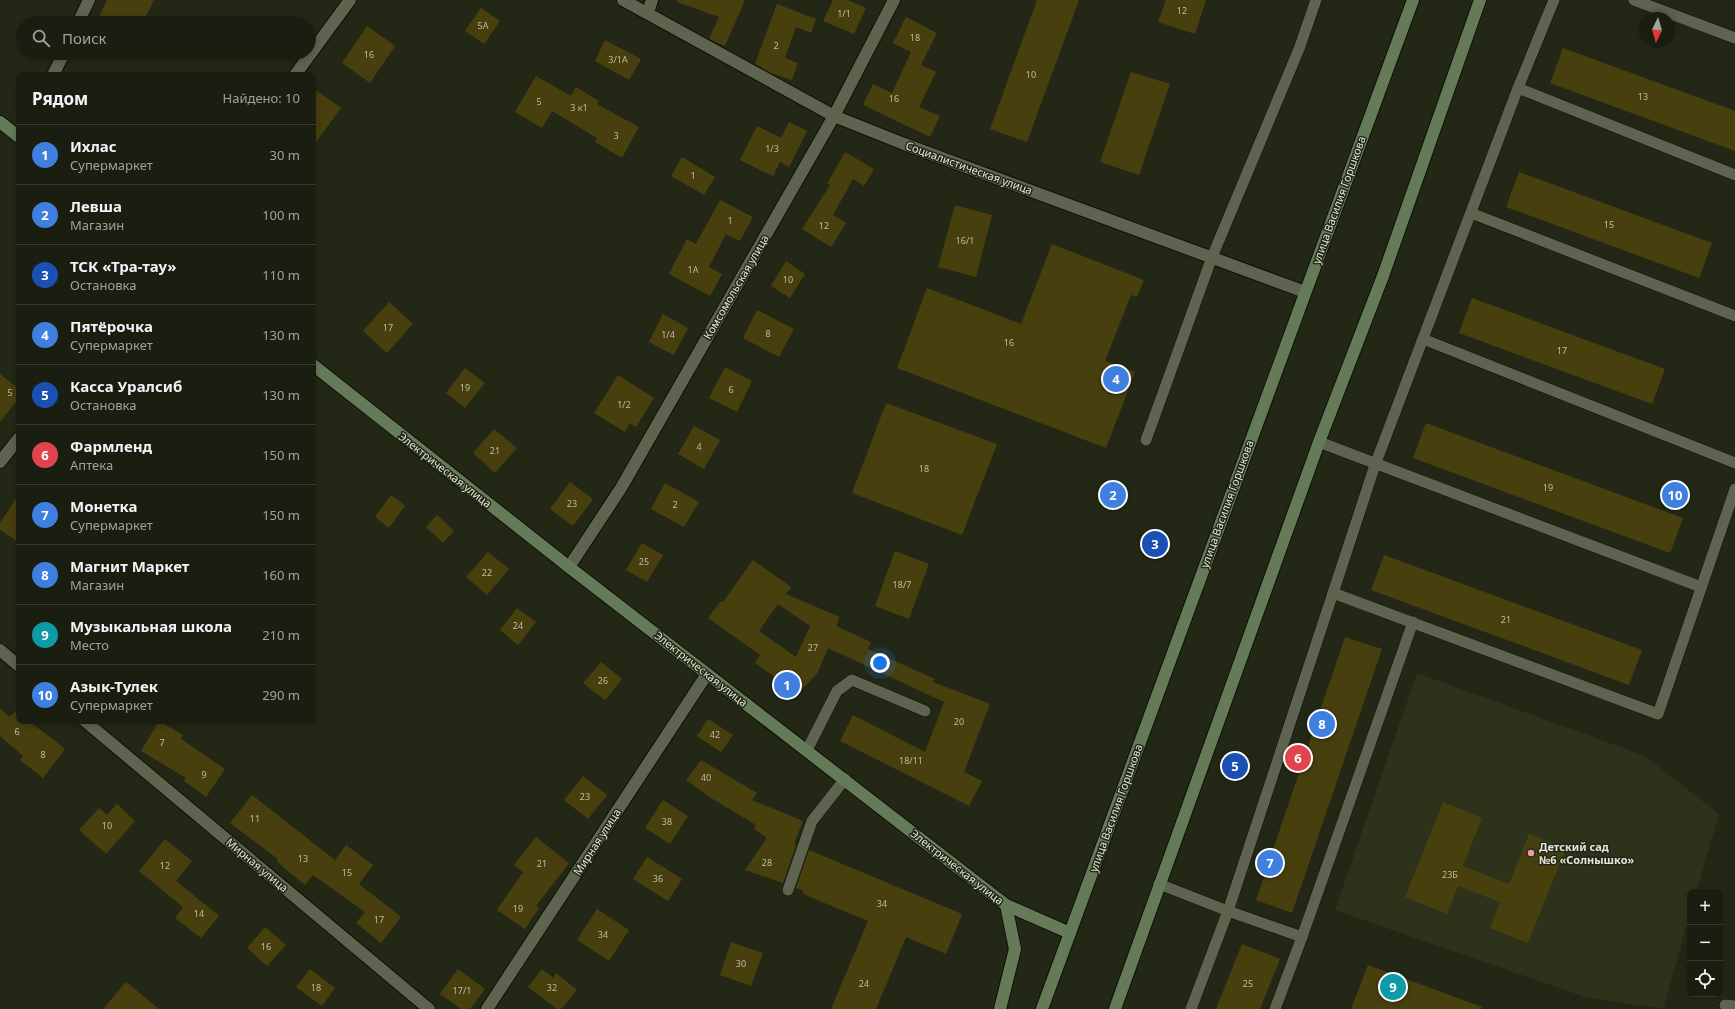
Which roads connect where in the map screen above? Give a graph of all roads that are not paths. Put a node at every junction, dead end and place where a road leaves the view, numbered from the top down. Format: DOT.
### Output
graph roads {
  1 [pos="89,0"];
  2 [pos="350,0"];
  3 [pos="623,0"];
  4 [pos="652,0"];
  5 [pos="894,0"];
  6 [pos="1316,0"];
  7 [pos="1414,0"];
  8 [pos="1480,0"];
  9 [pos="1554,0"];
  10 [pos="1634,0"];
  11 [pos="648,12"];
  12 [pos="81,16"];
  13 [pos="1735,38"];
  14 [pos="316,46"];
  15 [pos="60,60"];
  16 [pos="306,60"];
  17 [pos="54,72"];
  18 [pos="297,72"];
  19 [pos="1518,88"];
  20 [pos="834,116"];
  21 [pos="0,122"];
  22 [pos="16,135"];
  23 [pos="1735,175"];
  24 [pos="1471,213"];
  25 [pos="1212,257"];
  26 [pos="1305,292"];
  27 [pos="1735,316"];
  28 [pos="1423,339"];
  29 [pos="316,367"];
  30 [pos="1146,440"];
  31 [pos="16,442"];
  32 [pos="1319,442"];
  33 [pos="0,462"];
  34 [pos="1735,463"];
  35 [pos="1375,465"];
  36 [pos="1735,489"];
  37 [pos="569,567"];
  38 [pos="1702,587"];
  39 [pos="1334,593"];
  40 [pos="1413,622"];
  41 [pos="0,650"];
  42 [pos="16,663"];
  43 [pos="707,674"];
  44 [pos="925,711"];
  45 [pos="89,724"];
  46 [pos="807,750"];
  47 [pos="845,779"];
  48 [pos="1159,884"];
  49 [pos="788,890"];
  50 [pos="1006,905"];
  51 [pos="1228,911"];
  52 [pos="1070,933"];
  53 [pos="1302,937"];
  54 [pos="428,1009"];
  55 [pos="487,1009"];
  56 [pos="1000,1009"];
  57 [pos="1042,1009"];
  58 [pos="1115,1009"];
  59 [pos="1191,1009"];
  60 [pos="1275,1009"];
  1 -- 12 [label="street"];
  2 -- 14 [label="street"];
  3 -- 11 [label="street, Социалистическая улица"];
  4 -- 11 [label="street"];
  5 -- 20 [label="street, Комсомольская улица"];
  6 -- 25 [label="lane"];
  7 -- 26 [label="main road, улица Василия Горшкова"];
  8 -- 32 [label="main road"];
  9 -- 19 [label="lane"];
  10 -- 13 [label="lane"];
  11 -- 20 [label="street, Социалистическая улица"];
  15 -- 17 [label="street"];
  16 -- 18 [label="street"];
  19 -- 23 [label="lane"];
  19 -- 24 [label="lane"];
  20 -- 25 [label="street, Социалистическая улица"];
  20 -- 37 [label="street, Комсомольская улица"];
  21 -- 22 [label="main road"];
  24 -- 27 [label="lane"];
  24 -- 28 [label="lane"];
  25 -- 26 [label="street, Социалистическая улица"];
  25 -- 30 [label="lane"];
  26 -- 52 [label="main road, улица Василия Горшкова"];
  28 -- 34 [label="lane"];
  28 -- 35 [label="lane"];
  29 -- 37 [label="main road, Электрическая улица"];
  31 -- 33 [label="street"];
  32 -- 35 [label="lane"];
  32 -- 48 [label="main road"];
  35 -- 38 [label="lane"];
  35 -- 39 [label="lane"];
  36 -- 38 [label="lane"];
  37 -- 43 [label="main road, Электрическая улица"];
  38 -- 40 [label="lane"];
  39 -- 40 [label="lane"];
  39 -- 51 [label="lane"];
  40 -- 53 [label="lane"];
  41 -- 42 [label="street"];
  43 -- 46 [label="main road, Электрическая улица"];
  43 -- 55 [label="street, Мирная улица"];
  44 -- 46 [label="lane"];
  45 -- 54 [label="street, Мирная улица"];
  46 -- 47 [label="main road, Электрическая улица"];
  47 -- 49 [label="lane"];
  47 -- 50 [label="main road, Электрическая улица"];
  48 -- 51 [label="lane"];
  48 -- 58 [label="main road"];
  50 -- 52 [label="main road"];
  50 -- 56 [label="main road, Электрическая улица"];
  51 -- 53 [label="lane"];
  51 -- 59 [label="lane"];
  52 -- 57 [label="main road, улица Василия Горшкова"];
  53 -- 60 [label="lane"];
}
